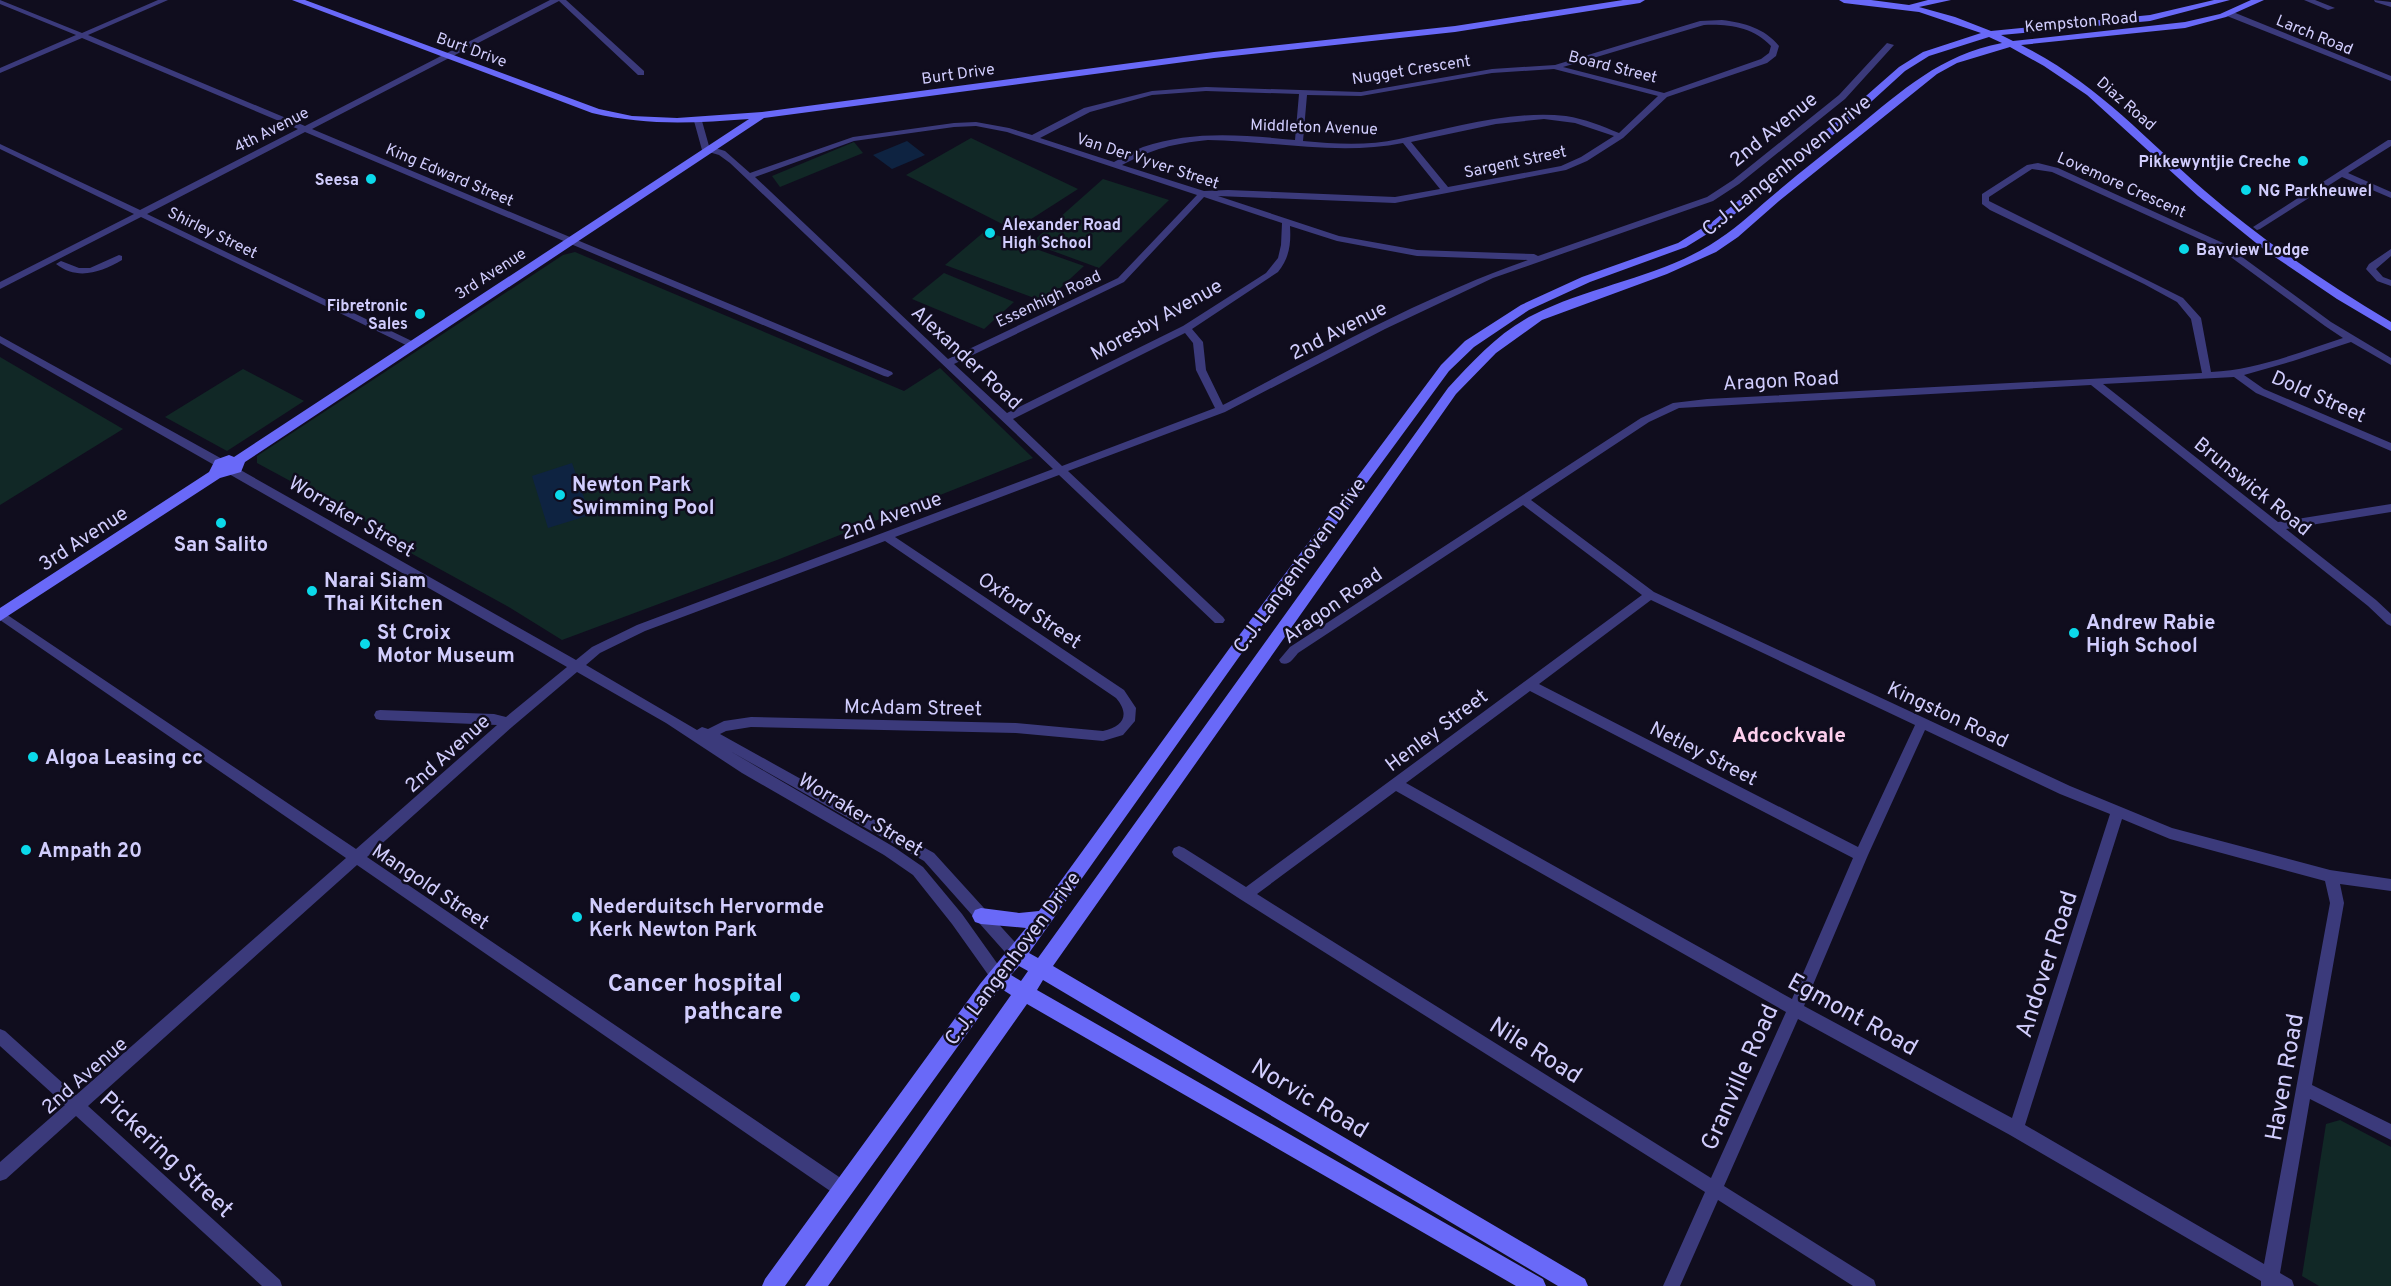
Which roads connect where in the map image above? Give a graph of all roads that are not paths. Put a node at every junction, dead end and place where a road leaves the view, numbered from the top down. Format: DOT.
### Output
graph roads {
  1 [pos="164,0"];
  2 [pos="297,0"];
  3 [pos="556,0"];
  4 [pos="562,0"];
  5 [pos="1640,0"];
  6 [pos="1844,0"];
  7 [pos="1937,0"];
  8 [pos="2194,0"];
  9 [pos="2225,0"];
  10 [pos="2259,0"];
  11 [pos="2308,0"];
  12 [pos="2378,0"];
  13 [pos="0,1"];
  14 [pos="2391,5"];
  15 [pos="1892,6"];
  16 [pos="2208,6"];
  17 [pos="2331,8"];
  18 [pos="2230,14"];
  19 [pos="1945,16"];
  20 [pos="2045,27"];
  21 [pos="1759,32"];
  22 [pos="1989,34"];
  23 [pos="82,36"];
  24 [pos="2033,39"];
  25 [pos="2008,44"];
  26 [pos="1890,45"];
  27 [pos="1934,51"];
  28 [pos="445,55"];
  29 [pos="2033,57"];
  30 [pos="1556,68"];
  31 [pos="0,71"];
  32 [pos="641,73"];
  33 [pos="2391,79"];
  34 [pos="1303,93"];
  35 [pos="1664,95"];
  36 [pos="762,114"];
  37 [pos="698,120"];
  38 [pos="304,129"];
  39 [pos="1620,136"];
  40 [pos="1033,138"];
  41 [pos="1405,140"];
  42 [pos="2391,142"];
  43 [pos="1299,143"];
  44 [pos="0,146"];
  45 [pos="711,150"];
  46 [pos="1115,165"];
  47 [pos="2342,174"];
  48 [pos="749,176"];
  49 [pos="1446,190"];
  50 [pos="1202,194"];
  51 [pos="2391,195"];
  52 [pos="141,213"];
  53 [pos="1286,222"];
  54 [pos="2258,227"];
  55 [pos="572,241"];
  56 [pos="2391,252"];
  57 [pos="1542,257"];
  58 [pos="119,258"];
  59 [pos="61,264"];
  60 [pos="2391,283"];
  61 [pos="0,286"];
  62 [pos="2391,327"];
  63 [pos="1186,328"];
  64 [pos="0,339"];
  65 [pos="2349,339"];
  66 [pos="413,345"];
  67 [pos="2391,362"];
  68 [pos="946,363"];
  69 [pos="888,374"];
  70 [pos="2236,374"];
  71 [pos="2207,375"];
  72 [pos="2092,381"];
  73 [pos="1221,410"];
  74 [pos="1006,418"];
  75 [pos="2391,447"];
  76 [pos="235,466"];
  77 [pos="219,468"];
  78 [pos="1061,471"];
  79 [pos="1523,499"];
  80 [pos="2391,508"];
  81 [pos="2274,527"];
  82 [pos="886,536"];
  83 [pos="1650,595"];
  84 [pos="0,615"];
  85 [pos="1219,620"];
  86 [pos="2391,621"];
  87 [pos="1285,660"];
  88 [pos="576,666"];
  89 [pos="1529,685"];
  90 [pos="380,715"];
  91 [pos="508,723"];
  92 [pos="1922,723"];
  93 [pos="1124,726"];
  94 [pos="704,737"];
  95 [pos="1396,784"];
  96 [pos="2117,813"];
  97 [pos="1179,852"];
  98 [pos="1861,855"];
  99 [pos="356,859"];
  100 [pos="2330,876"];
  101 [pos="2391,885"];
  102 [pos="1245,895"];
  103 [pos="981,916"];
  104 [pos="1043,918"];
  105 [pos="1017,955"];
  106 [pos="1041,969"];
  107 [pos="999,978"];
  108 [pos="1025,992"];
  109 [pos="1795,1009"];
  110 [pos="0,1036"];
  111 [pos="2305,1089"];
  112 [pos="78,1105"];
  113 [pos="2016,1129"];
  114 [pos="2391,1132"];
  115 [pos="0,1173"];
  116 [pos="842,1189"];
  117 [pos="1713,1189"];
  118 [pos="2270,1282"];
  119 [pos="274,1286"];
  120 [pos="772,1286"];
  121 [pos="815,1286"];
  122 [pos="1536,1286"];
  123 [pos="1578,1286"];
  124 [pos="1671,1286"];
  125 [pos="1868,1286"];
  126 [pos="2286,1286"];
  1 -- 23 [label="street"];
  2 -- 28 [label="main road, Burt Drive"];
  3 -- 28 [label="street, 4th Avenue"];
  4 -- 32 [label="street"];
  5 -- 36 [label="main road, Burt Drive"];
  6 -- 15 [label="main road"];
  7 -- 15 [label="main road"];
  8 -- 16 [label="main road"];
  9 -- 16 [label="main road, Kempston Road"];
  10 -- 18 [label="main road, Kempston Road"];
  11 -- 17 [label="street"];
  12 -- 14 [label="street"];
  13 -- 23 [label="street, King Edward Street"];
  15 -- 19 [label="main road"];
  16 -- 18 [label="main road"];
  16 -- 20 [label="main road, Kempston Road"];
  18 -- 24 [label="main road, Kempston Road"];
  18 -- 33 [label="street, Larch Road"];
  19 -- 20 [label="main road"];
  19 -- 22 [label="main road"];
  19 -- 27 [label="main road"];
  20 -- 22 [label="main road, Kempston Road"];
  21 -- 30 [label="street, Nugget Crescent"];
  21 -- 35 [label="street, Sargent Street"];
  22 -- 25 [label="main road"];
  22 -- 27 [label="main road, C.J. Langenhoven Drive"];
  23 -- 31 [label="street"];
  23 -- 38 [label="street, King Edward Street"];
  24 -- 25 [label="main road, Kempston Road"];
  24 -- 29 [label="main road"];
  25 -- 29 [label="main road, Diaz Road"];
  25 -- 106 [label="main road, C.J. Langenhoven Drive"];
  26 -- 57 [label="street, 2nd Avenue"];
  27 -- 104 [label="main road, C.J. Langenhoven Drive"];
  28 -- 37 [label="main road, Burt Drive"];
  28 -- 38 [label="street, 4th Avenue"];
  29 -- 62 [label="main road, Diaz Road"];
  30 -- 34 [label="street, Nugget Crescent"];
  30 -- 35 [label="street, Board Street"];
  34 -- 40 [label="street, Nugget Crescent"];
  34 -- 43 [label="street"];
  35 -- 39 [label="street, Sargent Street"];
  36 -- 37 [label="main road, Burt Drive"];
  36 -- 45 [label="main road, 3rd Avenue"];
  37 -- 45 [label="street"];
  38 -- 52 [label="street, 4th Avenue"];
  38 -- 55 [label="street, King Edward Street"];
  39 -- 41 [label="street, Middleton Avenue"];
  39 -- 49 [label="street, Sargent Street"];
  40 -- 46 [label="street, Van Der Vyver Street"];
  40 -- 48 [label="street, Van Der Vyver Street"];
  41 -- 43 [label="street, Middleton Avenue"];
  41 -- 49 [label="street"];
  42 -- 47 [label="street"];
  43 -- 46 [label="street, Middleton Avenue"];
  44 -- 52 [label="street, Shirley Street"];
  45 -- 48 [label="street, Alexander Road"];
  45 -- 55 [label="main road, 3rd Avenue"];
  46 -- 50 [label="street, Van Der Vyver Street"];
  47 -- 51 [label="street"];
  47 -- 54 [label="street"];
  48 -- 68 [label="street, Alexander Road"];
  49 -- 50 [label="street, Sargent Street"];
  50 -- 53 [label="street, Van Der Vyver Street"];
  50 -- 68 [label="street, Essenhigh Road"];
  52 -- 61 [label="street, 4th Avenue"];
  52 -- 66 [label="street, Shirley Street"];
  53 -- 57 [label="street, Van Der Vyver Street"];
  53 -- 63 [label="street, Moresby Avenue"];
  55 -- 66 [label="main road, 3rd Avenue"];
  55 -- 69 [label="street, King Edward Street"];
  56 -- 60 [label="street"];
  57 -- 73 [label="street, 2nd Avenue"];
  58 -- 59 [label="street"];
  63 -- 73 [label="street"];
  63 -- 74 [label="street, Moresby Avenue"];
  64 -- 77 [label="street"];
  65 -- 67 [label="street"];
  65 -- 70 [label="street, Aragon Road"];
  65 -- 71 [label="street, Lovemore Crescent"];
  66 -- 76 [label="main road, 3rd Avenue"];
  68 -- 74 [label="street, Alexander Road"];
  70 -- 71 [label="street, Aragon Road"];
  70 -- 75 [label="street, Dold Street"];
  71 -- 72 [label="street, Aragon Road"];
  72 -- 79 [label="street, Aragon Road"];
  72 -- 81 [label="street, Brunswick Road"];
  73 -- 78 [label="street, 2nd Avenue"];
  74 -- 78 [label="street, Alexander Road"];
  76 -- 77 [label="main road"];
  76 -- 88 [label="street, Worraker Street"];
  77 -- 84 [label="main road, 3rd Avenue"];
  78 -- 82 [label="street, 2nd Avenue"];
  78 -- 85 [label="street, Alexander Road"];
  79 -- 83 [label="street, Kingston Road"];
  79 -- 87 [label="street, Aragon Road"];
  80 -- 81 [label="street"];
  81 -- 86 [label="street, Brunswick Road"];
  82 -- 88 [label="street, 2nd Avenue"];
  82 -- 93 [label="street, Oxford Street"];
  83 -- 89 [label="street, Henley Street"];
  83 -- 92 [label="street, Kingston Road"];
  84 -- 99 [label="street, Mangold Street"];
  88 -- 91 [label="street, 2nd Avenue"];
  88 -- 94 [label="street, Worraker Street"];
  89 -- 95 [label="street, Henley Street"];
  89 -- 98 [label="street, Netley Street"];
  90 -- 91 [label="street"];
  91 -- 99 [label="street, 2nd Avenue"];
  92 -- 96 [label="street, Kingston Road"];
  92 -- 98 [label="street, Granville Road"];
  93 -- 94 [label="street, McAdam Street"];
  94 -- 103 [label="street, Worraker Street"];
  94 -- 107 [label="street, Worraker Street"];
  95 -- 102 [label="street, Henley Street"];
  95 -- 109 [label="street, Egmont Road"];
  96 -- 100 [label="street, Kingston Road"];
  96 -- 113 [label="street, Andover Road"];
  97 -- 102 [label="street, Nile Road"];
  98 -- 109 [label="street, Granville Road"];
  99 -- 112 [label="street, 2nd Avenue"];
  99 -- 116 [label="street, Mangold Street"];
  100 -- 101 [label="street, Kingston Road"];
  100 -- 111 [label="street, Haven Road"];
  102 -- 117 [label="street, Nile Road"];
  103 -- 104 [label="main road"];
  103 -- 105 [label="street, Worraker Street"];
  104 -- 105 [label="main road, C.J. Langenhoven Drive"];
  105 -- 106 [label="main road, Norvic Road"];
  105 -- 107 [label="main road, C.J. Langenhoven Drive"];
  106 -- 108 [label="main road, C.J. Langenhoven Drive"];
  106 -- 123 [label="main road, Norvic Road"];
  107 -- 108 [label="main road"];
  107 -- 116 [label="main road, C.J. Langenhoven Drive"];
  108 -- 121 [label="main road, C.J. Langenhoven Drive"];
  108 -- 122 [label="main road"];
  109 -- 113 [label="street, Egmont Road"];
  109 -- 117 [label="street, Granville Road"];
  110 -- 112 [label="street, Pickering Street"];
  111 -- 114 [label="street"];
  111 -- 118 [label="street, Haven Road"];
  112 -- 115 [label="street, 2nd Avenue"];
  112 -- 119 [label="street, Pickering Street"];
  113 -- 118 [label="street, Egmont Road"];
  116 -- 120 [label="main road, C.J. Langenhoven Drive"];
  117 -- 124 [label="street, Granville Road"];
  117 -- 125 [label="street, Nile Road"];
  118 -- 126 [label="street, Egmont Road"];
}
